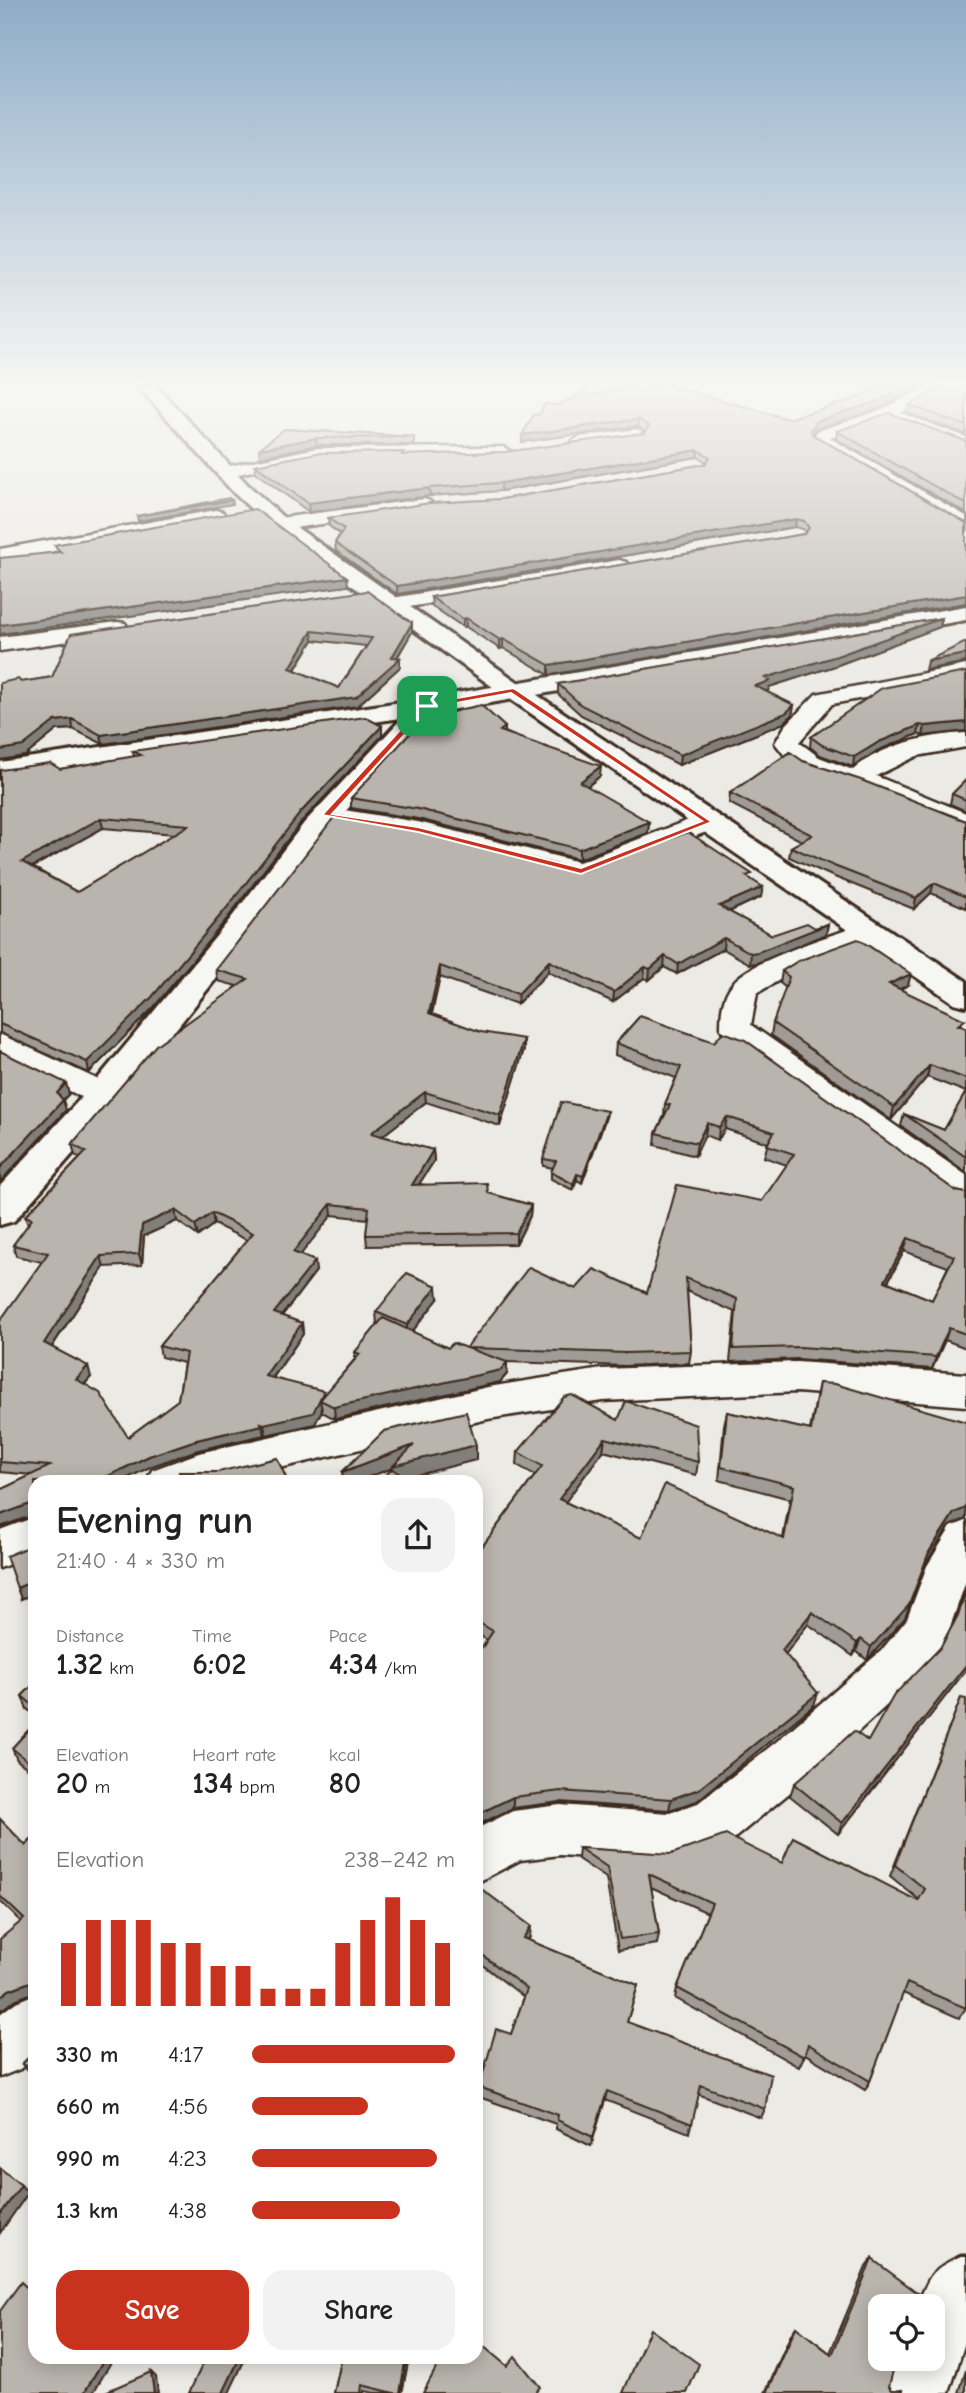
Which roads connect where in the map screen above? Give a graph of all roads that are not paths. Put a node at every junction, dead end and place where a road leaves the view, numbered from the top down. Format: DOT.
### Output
graph roads {
  1 [pos="251,497"];
  2 [pos="919,497"];
  3 [pos="432,500"];
  4 [pos="270,516"];
  5 [pos="966,524"];
  6 [pos="0,555"];
  7 [pos="634,564"];
  8 [pos="347,595"];
  9 [pos="383,597"];
  10 [pos="966,614"];
  11 [pos="132,626"];
  12 [pos="0,645"];
  13 [pos="966,672"];
  14 [pos="513,690"];
  15 [pos="427,706"];
  16 [pos="966,740"];
  17 [pos="0,769"];
  18 [pos="860,780"];
  19 [pos="326,815"];
  20 [pos="708,822"];
  21 [pos="966,822"];
  22 [pos="871,932"];
  23 [pos="966,996"];
  24 [pos="0,1044"];
  25 [pos="104,1095"];
  26 [pos="966,1192"];
  27 [pos="0,1211"];
  28 [pos="966,1390"];
  29 [pos="186,1475"];
  30 [pos="28,1538"];
  31 [pos="966,1540"];
  32 [pos="0,1549"];
  33 [pos="483,1854"];
  34 [pos="28,2027"];
  35 [pos="0,2049"];
  36 [pos="966,2287"];
  37 [pos="945,2315"];
  38 [pos="923,2371"];
  39 [pos="917,2393"];
  1 -- 4 [label="main road"];
  2 -- 5 [label="street"];
  3 -- 4 [label="street"];
  4 -- 6 [label="street"];
  4 -- 9 [label="main road"];
  7 -- 9 [label="street"];
  8 -- 9 [label="street"];
  9 -- 14 [label="main road"];
  10 -- 14 [label="main road"];
  11 -- 12 [label="street"];
  13 -- 18 [label="street"];
  14 -- 15 [label="main road"];
  14 -- 20 [label="main road"];
  15 -- 17 [label="main road"];
  15 -- 19 [label="main road"];
  16 -- 18 [label="street"];
  18 -- 21 [label="street"];
  19 -- 20 [label="street"];
  19 -- 25 [label="main road"];
  20 -- 22 [label="main road"];
  22 -- 23 [label="main road"];
  22 -- 26 [label="street"];
  24 -- 25 [label="street"];
  25 -- 27 [label="main road"];
  28 -- 29 [label="street"];
  30 -- 32 [label="street"];
  31 -- 33 [label="street"];
  34 -- 35 [label="street"];
  36 -- 37 [label="street"];
  38 -- 39 [label="street"];
}
